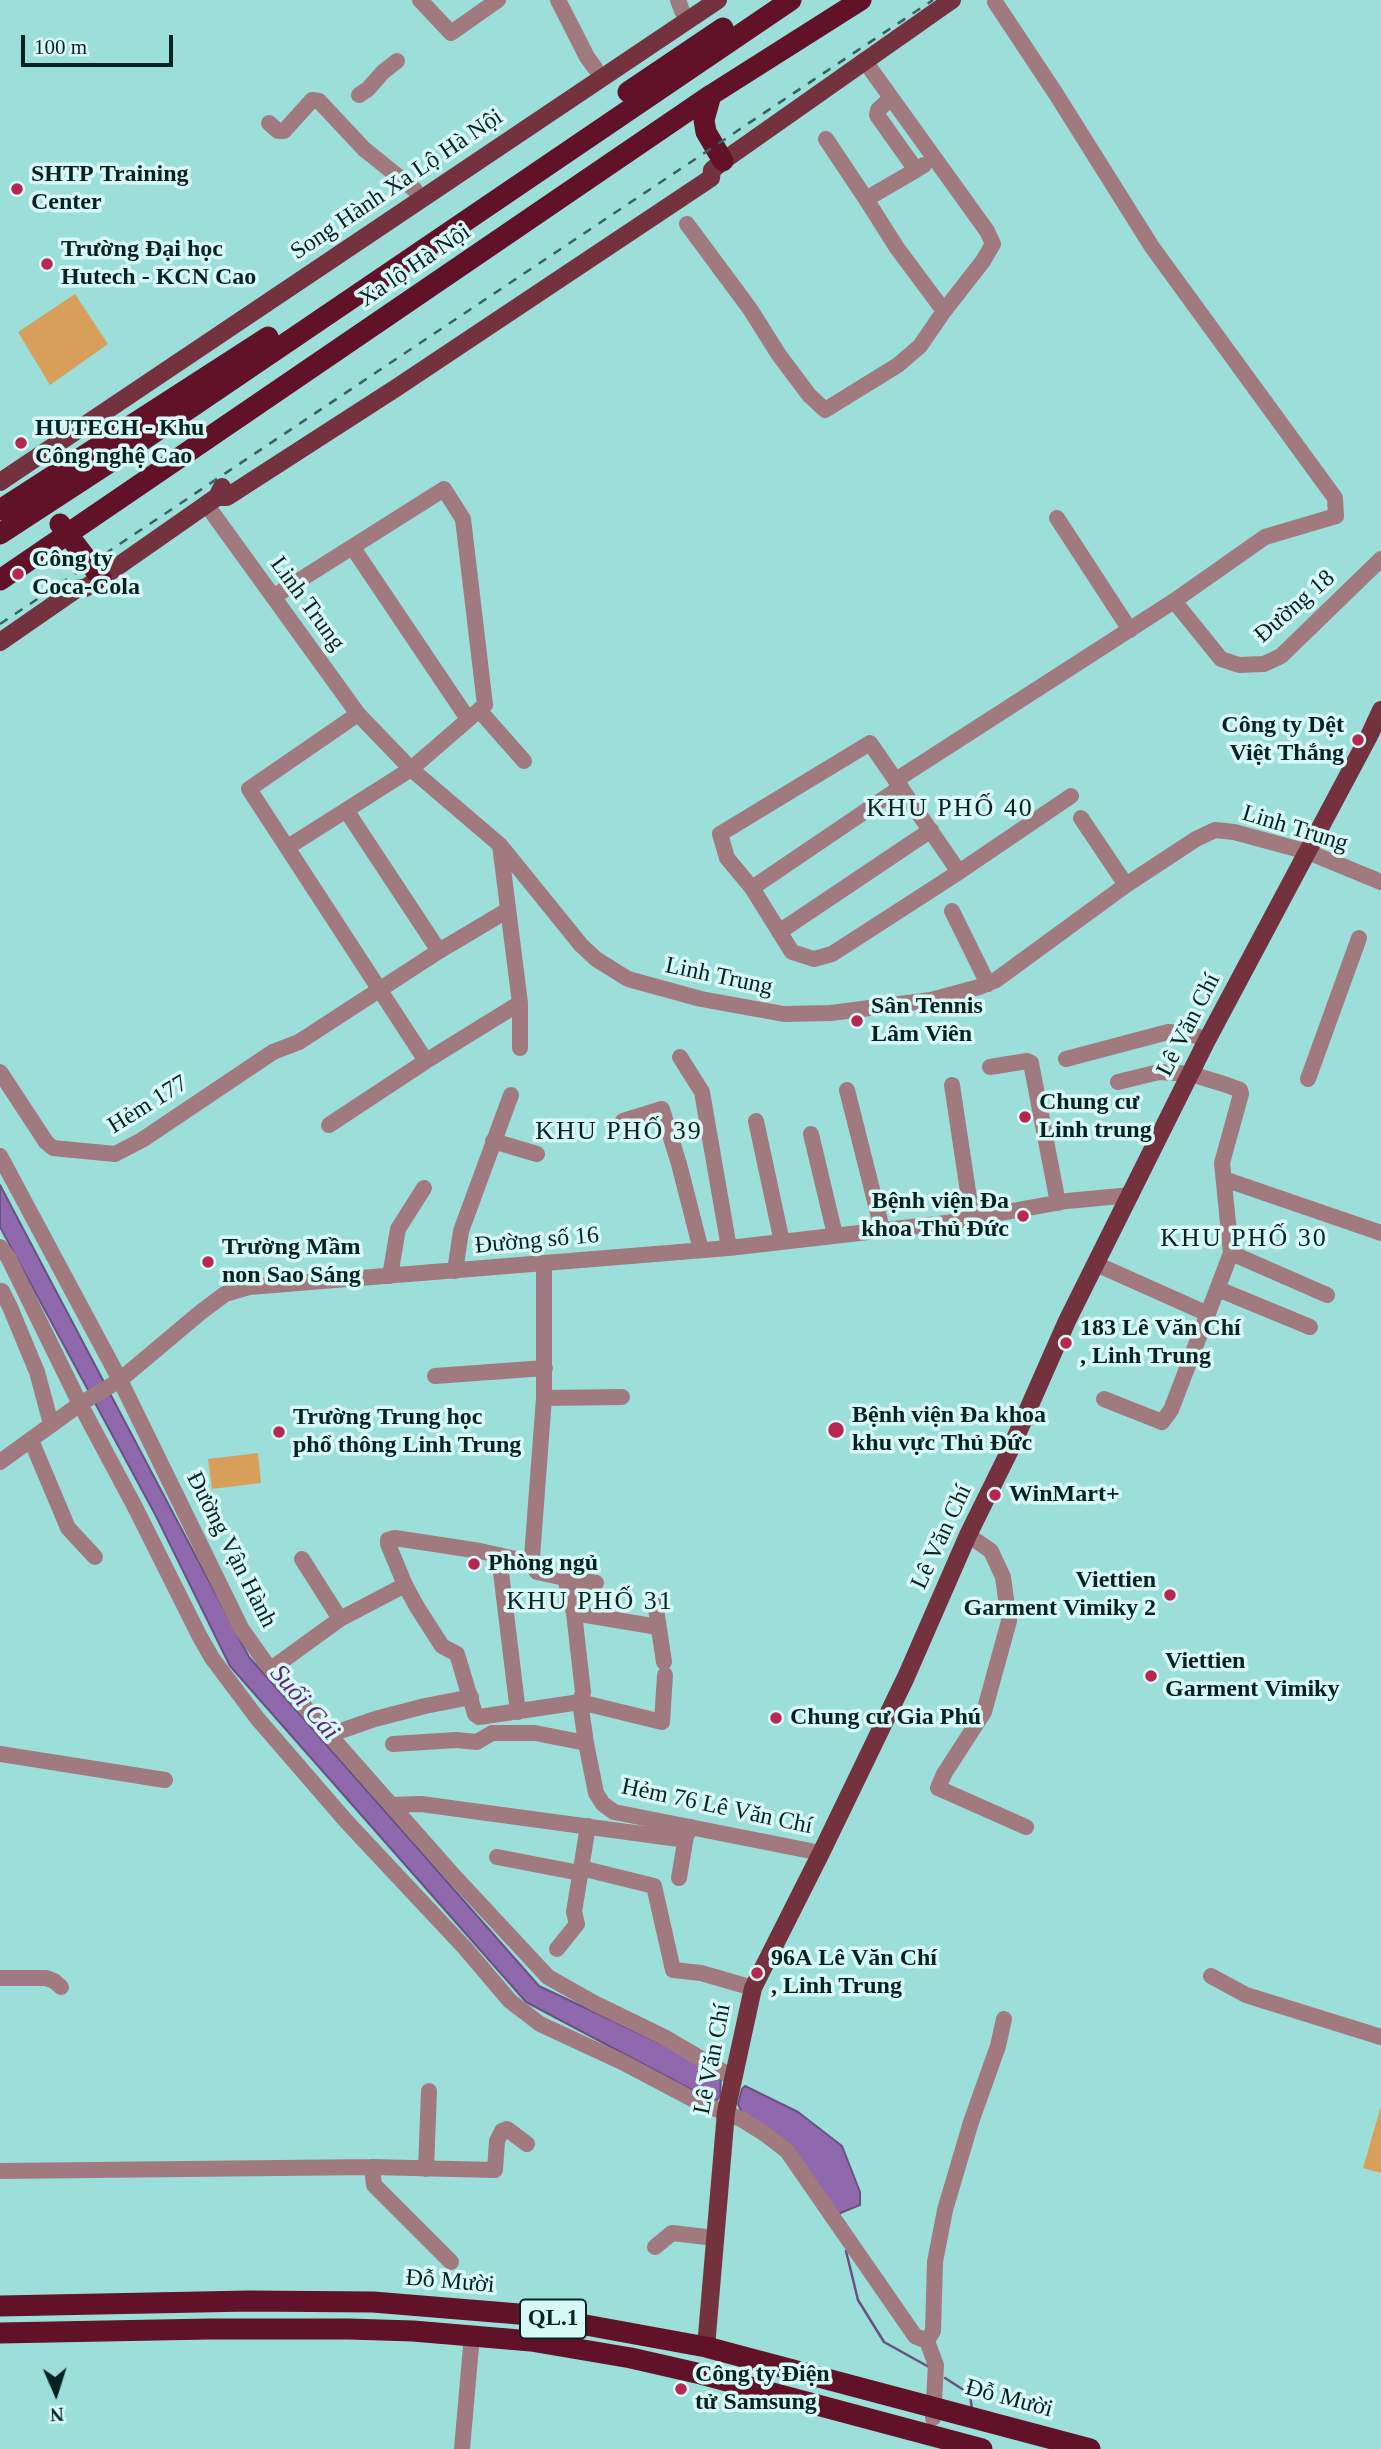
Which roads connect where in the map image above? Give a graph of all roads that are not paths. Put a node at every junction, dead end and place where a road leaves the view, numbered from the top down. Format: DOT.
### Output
graph roads {
  1 [pos="420,0"];
  2 [pos="496,0"];
  3 [pos="558,0"];
  4 [pos="698,0"];
  5 [pos="718,0"];
  6 [pos="765,0"];
  7 [pos="791,0"];
  8 [pos="861,0"];
  9 [pos="952,0"];
  10 [pos="844,1"];
  11 [pos="995,2"];
  12 [pos="680,6"];
  13 [pos="864,60"];
  14 [pos="397,61"];
  15 [pos="744,69"];
  16 [pos="598,73"];
  17 [pos="359,95"];
  18 [pos="711,96"];
  19 [pos="891,98"];
  20 [pos="270,123"];
  21 [pos="826,139"];
  22 [pos="934,158"];
  23 [pos="718,165"];
  24 [pos="916,170"];
  25 [pos="415,190"];
  26 [pos="866,199"];
  27 [pos="687,224"];
  28 [pos="944,310"];
  29 [pos="0,470"];
  30 [pos="0,482"];
  31 [pos="211,500"];
  32 [pos="0,510"];
  33 [pos="1057,518"];
  34 [pos="63,529"];
  35 [pos="0,534"];
  36 [pos="353,548"];
  37 [pos="1381,559"];
  38 [pos="0,564"];
  39 [pos="0,580"];
  40 [pos="93,583"];
  41 [pos="273,597"];
  42 [pos="1174,601"];
  43 [pos="1130,629"];
  44 [pos="0,642"];
  45 [pos="0,651"];
  46 [pos="1381,709"];
  47 [pos="358,714"];
  48 [pos="474,715"];
  49 [pos="524,761"];
  50 [pos="411,769"];
  51 [pos="898,784"];
  52 [pos="1071,796"];
  53 [pos="346,810"];
  54 [pos="1081,818"];
  55 [pos="931,830"];
  56 [pos="500,845"];
  57 [pos="288,847"];
  58 [pos="1308,852"];
  59 [pos="959,872"];
  60 [pos="1381,882"];
  61 [pos="1126,885"];
  62 [pos="752,888"];
  63 [pos="508,910"];
  64 [pos="952,911"];
  65 [pos="779,932"];
  66 [pos="1359,938"];
  67 [pos="439,951"];
  68 [pos="988,984"];
  69 [pos="380,989"];
  70 [pos="520,1003"];
  71 [pos="1208,1040"];
  72 [pos="520,1048"];
  73 [pos="680,1057"];
  74 [pos="1066,1059"];
  75 [pos="426,1061"];
  76 [pos="990,1067"];
  77 [pos="0,1072"];
  78 [pos="1191,1074"];
  79 [pos="1308,1079"];
  80 [pos="1118,1082"];
  81 [pos="952,1085"];
  82 [pos="847,1090"];
  83 [pos="511,1095"];
  84 [pos="623,1121"];
  85 [pos="756,1121"];
  86 [pos="329,1125"];
  87 [pos="811,1134"];
  88 [pos="493,1141"];
  89 [pos="537,1154"];
  90 [pos="0,1157"];
  91 [pos="1224,1179"];
  92 [pos="424,1188"];
  93 [pos="1131,1195"];
  94 [pos="1059,1203"];
  95 [pos="972,1218"];
  96 [pos="882,1229"];
  97 [pos="1381,1233"];
  98 [pos="835,1235"];
  99 [pos="782,1242"];
  100 [pos="0,1247"];
  101 [pos="729,1248"];
  102 [pos="701,1251"];
  103 [pos="1231,1253"];
  104 [pos="544,1263"];
  105 [pos="1096,1264"];
  106 [pos="454,1271"];
  107 [pos="390,1276"];
  108 [pos="1218,1289"];
  109 [pos="0,1292"];
  110 [pos="1327,1295"];
  111 [pos="1208,1314"];
  112 [pos="1310,1327"];
  113 [pos="545,1368"];
  114 [pos="435,1376"];
  115 [pos="116,1383"];
  116 [pos="622,1397"];
  117 [pos="544,1398"];
  118 [pos="1104,1399"];
  119 [pos="84,1401"];
  120 [pos="51,1424"];
  121 [pos="31,1440"];
  122 [pos="0,1462"];
  123 [pos="968,1535"];
  124 [pos="499,1556"];
  125 [pos="95,1557"];
  126 [pos="302,1559"];
  127 [pos="529,1560"];
  128 [pos="565,1578"];
  129 [pos="596,1583"];
  130 [pos="405,1585"];
  131 [pos="655,1602"];
  132 [pos="574,1614"];
  133 [pos="340,1619"];
  134 [pos="658,1626"];
  135 [pos="271,1669"];
  136 [pos="471,1697"];
  137 [pos="580,1702"];
  138 [pos="518,1712"];
  139 [pos="329,1735"];
  140 [pos="586,1743"];
  141 [pos="393,1744"];
  142 [pos="0,1754"];
  143 [pos="165,1780"];
  144 [pos="391,1805"];
  145 [pos="588,1826"];
  146 [pos="1026,1827"];
  147 [pos="688,1832"];
  148 [pos="821,1853"];
  149 [pos="497,1857"];
  150 [pos="581,1871"];
  151 [pos="678,1878"];
  152 [pos="557,1949"];
  153 [pos="1212,1976"];
  154 [pos="0,1978"];
  155 [pos="61,1987"];
  156 [pos="753,1988"];
  157 [pos="1004,2019"];
  158 [pos="1381,2037"];
  159 [pos="732,2077"];
  160 [pos="429,2091"];
  161 [pos="726,2112"];
  162 [pos="527,2144"];
  163 [pos="372,2166"];
  164 [pos="426,2169"];
  165 [pos="0,2171"];
  166 [pos="715,2238"];
  167 [pos="655,2247"];
  168 [pos="451,2262"];
  169 [pos="0,2306"];
  170 [pos="0,2316"];
  171 [pos="0,2333"];
  172 [pos="471,2341"];
  173 [pos="927,2341"];
  174 [pos="0,2345"];
  175 [pos="706,2347"];
  176 [pos="934,2412"];
  177 [pos="462,2449"];
  178 [pos="938,2449"];
  179 [pos="982,2449"];
  180 [pos="1047,2449"];
  181 [pos="1090,2449"];
  1 -- 2 [label="street"];
  3 -- 16 [label="street"];
  4 -- 12 [label="main road, Song Hành Xa Lộ Hà Nội"];
  5 -- 16 [label="main road, Song Hành Xa Lộ Hà Nội"];
  6 -- 32 [label="highway, Xa lộ Hà Nội"];
  7 -- 35 [label="highway, Xa lộ Hà Nội"];
  8 -- 15 [label="highway, Xa lộ Hà Nội"];
  9 -- 13 [label="main road"];
  10 -- 15 [label="highway, Xa lộ Hà Nội"];
  11 -- 42 [label="street"];
  12 -- 16 [label="main road, Song Hành Xa Lộ Hà Nội"];
  13 -- 19 [label="street"];
  13 -- 23 [label="main road"];
  14 -- 17 [label="street"];
  15 -- 18 [label="highway, Xa lộ Hà Nội"];
  15 -- 34 [label="highway, Xa lộ Hà Nội"];
  16 -- 25 [label="main road, Song Hành Xa Lộ Hà Nội"];
  16 -- 30 [label="main road, Song Hành Xa Lộ Hà Nội"];
  18 -- 23 [label="highway"];
  18 -- 34 [label="highway, Xa lộ Hà Nội"];
  19 -- 22 [label="street"];
  19 -- 24 [label="street"];
  20 -- 25 [label="street"];
  21 -- 26 [label="street"];
  22 -- 24 [label="street"];
  22 -- 28 [label="street"];
  23 -- 31 [label="main road"];
  24 -- 26 [label="street"];
  25 -- 29 [label="main road, Song Hành Xa Lộ Hà Nội"];
  26 -- 28 [label="street"];
  27 -- 28 [label="street"];
  31 -- 40 [label="main road"];
  31 -- 41 [label="street, Linh Trung"];
  33 -- 43 [label="street"];
  34 -- 38 [label="highway, Xa lộ Hà Nội"];
  34 -- 39 [label="highway, Xa lộ Hà Nội"];
  34 -- 40 [label="highway"];
  36 -- 41 [label="street"];
  36 -- 48 [label="street"];
  36 -- 48 [label="street"];
  37 -- 42 [label="street, Đường 18"];
  40 -- 44 [label="main road"];
  40 -- 45 [label="main road"];
  41 -- 47 [label="street, Linh Trung"];
  42 -- 43 [label="street"];
  43 -- 51 [label="street"];
  46 -- 58 [label="main road, Lê Văn Chí"];
  47 -- 50 [label="street, Linh Trung"];
  47 -- 57 [label="street"];
  48 -- 49 [label="street"];
  48 -- 50 [label="street"];
  50 -- 53 [label="street"];
  50 -- 56 [label="street, Linh Trung"];
  51 -- 55 [label="street"];
  51 -- 62 [label="street"];
  51 -- 62 [label="street"];
  52 -- 59 [label="street"];
  53 -- 57 [label="street"];
  53 -- 67 [label="street"];
  54 -- 61 [label="street"];
  55 -- 59 [label="street"];
  55 -- 65 [label="street"];
  56 -- 63 [label="street"];
  56 -- 68 [label="street, Linh Trung"];
  57 -- 69 [label="street"];
  58 -- 60 [label="street, Linh Trung"];
  58 -- 61 [label="street, Linh Trung"];
  58 -- 71 [label="main road, Lê Văn Chí"];
  59 -- 65 [label="street"];
  61 -- 68 [label="street, Linh Trung"];
  62 -- 65 [label="street"];
  63 -- 67 [label="street, Hẻm 177"];
  63 -- 70 [label="street"];
  64 -- 68 [label="street"];
  66 -- 79 [label="street"];
  67 -- 69 [label="street, Hẻm 177"];
  69 -- 75 [label="street"];
  69 -- 77 [label="street, Hẻm 177"];
  70 -- 72 [label="street"];
  70 -- 75 [label="street"];
  71 -- 74 [label="street"];
  71 -- 78 [label="main road, Lê Văn Chí"];
  73 -- 101 [label="street"];
  75 -- 86 [label="street"];
  76 -- 94 [label="street"];
  78 -- 80 [label="street"];
  78 -- 91 [label="street"];
  78 -- 93 [label="main road, Lê Văn Chí"];
  81 -- 95 [label="street"];
  82 -- 96 [label="street"];
  83 -- 88 [label="street"];
  84 -- 102 [label="street"];
  85 -- 99 [label="street"];
  87 -- 98 [label="street"];
  88 -- 89 [label="street"];
  88 -- 106 [label="street"];
  90 -- 115 [label="street, Đường Vận Hành"];
  91 -- 97 [label="street"];
  91 -- 103 [label="street"];
  92 -- 107 [label="street"];
  93 -- 94 [label="street, Đường số 16"];
  93 -- 105 [label="main road, Lê Văn Chí"];
  94 -- 95 [label="street, Đường số 16"];
  95 -- 96 [label="street, Đường số 16"];
  96 -- 98 [label="street, Đường số 16"];
  98 -- 99 [label="street, Đường số 16"];
  99 -- 101 [label="street, Đường số 16"];
  100 -- 119 [label="street"];
  101 -- 102 [label="street, Đường số 16"];
  102 -- 104 [label="street, Đường số 16"];
  103 -- 108 [label="street"];
  103 -- 110 [label="street"];
  104 -- 106 [label="street, Đường số 16"];
  104 -- 113 [label="street"];
  105 -- 111 [label="street"];
  105 -- 123 [label="main road, Lê Văn Chí"];
  106 -- 107 [label="street, Đường số 16"];
  107 -- 115 [label="street, Đường số 16"];
  108 -- 111 [label="street"];
  108 -- 112 [label="street"];
  109 -- 120 [label="street"];
  111 -- 118 [label="street"];
  113 -- 114 [label="street"];
  113 -- 117 [label="street"];
  115 -- 119 [label="street, Đường số 16"];
  115 -- 135 [label="street, Đường Vận Hành"];
  116 -- 117 [label="street"];
  117 -- 127 [label="street"];
  119 -- 120 [label="street, Đường số 16"];
  119 -- 161 [label="street"];
  120 -- 121 [label="street, Đường số 16"];
  121 -- 122 [label="street, Đường số 16"];
  121 -- 125 [label="street"];
  123 -- 146 [label="street"];
  123 -- 148 [label="main road, Lê Văn Chí"];
  124 -- 127 [label="street"];
  124 -- 130 [label="street"];
  124 -- 138 [label="street"];
  126 -- 133 [label="street"];
  127 -- 128 [label="street"];
  128 -- 129 [label="street"];
  128 -- 132 [label="street, Hẻm 76 Lê Văn Chí"];
  130 -- 133 [label="street"];
  130 -- 136 [label="street"];
  131 -- 134 [label="street"];
  132 -- 134 [label="street"];
  132 -- 137 [label="street, Hẻm 76 Lê Văn Chí"];
  133 -- 135 [label="street"];
  134 -- 137 [label="street"];
  135 -- 139 [label="street, Đường Vận Hành"];
  136 -- 138 [label="street"];
  136 -- 139 [label="street"];
  137 -- 138 [label="street"];
  137 -- 140 [label="street, Hẻm 76 Lê Văn Chí"];
  139 -- 144 [label="street, Đường Vận Hành"];
  140 -- 141 [label="street"];
  140 -- 147 [label="street, Hẻm 76 Lê Văn Chí"];
  142 -- 143 [label="street"];
  144 -- 145 [label="street"];
  144 -- 159 [label="street, Đường Vận Hành"];
  145 -- 147 [label="street"];
  145 -- 150 [label="street"];
  147 -- 148 [label="street, Hẻm 76 Lê Văn Chí"];
  147 -- 151 [label="street"];
  148 -- 156 [label="main road, Lê Văn Chí"];
  149 -- 150 [label="street"];
  150 -- 152 [label="street"];
  150 -- 156 [label="street"];
  153 -- 158 [label="street"];
  154 -- 155 [label="street"];
  156 -- 159 [label="main road, Lê Văn Chí"];
  157 -- 173 [label="street"];
  159 -- 161 [label="main road, Lê Văn Chí"];
  160 -- 164 [label="street"];
  161 -- 166 [label="main road, Lê Văn Chí"];
  161 -- 173 [label="street"];
  162 -- 164 [label="street"];
  163 -- 164 [label="street"];
  163 -- 165 [label="street"];
  163 -- 168 [label="street"];
  166 -- 167 [label="street"];
  166 -- 175 [label="main road, Lê Văn Chí"];
  169 -- 175 [label="highway, Đỗ Mười / QL.1"];
  170 -- 176 [label="highway, Đỗ Mười / QL.1"];
  171 -- 172 [label="highway, QL.1"];
  172 -- 174 [label="highway, QL.1"];
  172 -- 177 [label="street"];
  172 -- 178 [label="highway, QL.1"];
  172 -- 179 [label="highway, QL.1"];
  173 -- 176 [label="street"];
  175 -- 176 [label="highway, Đỗ Mười / QL.1"];
  176 -- 180 [label="highway, Đỗ Mười / QL.1"];
  176 -- 181 [label="highway, Đỗ Mười / QL.1"];
}
